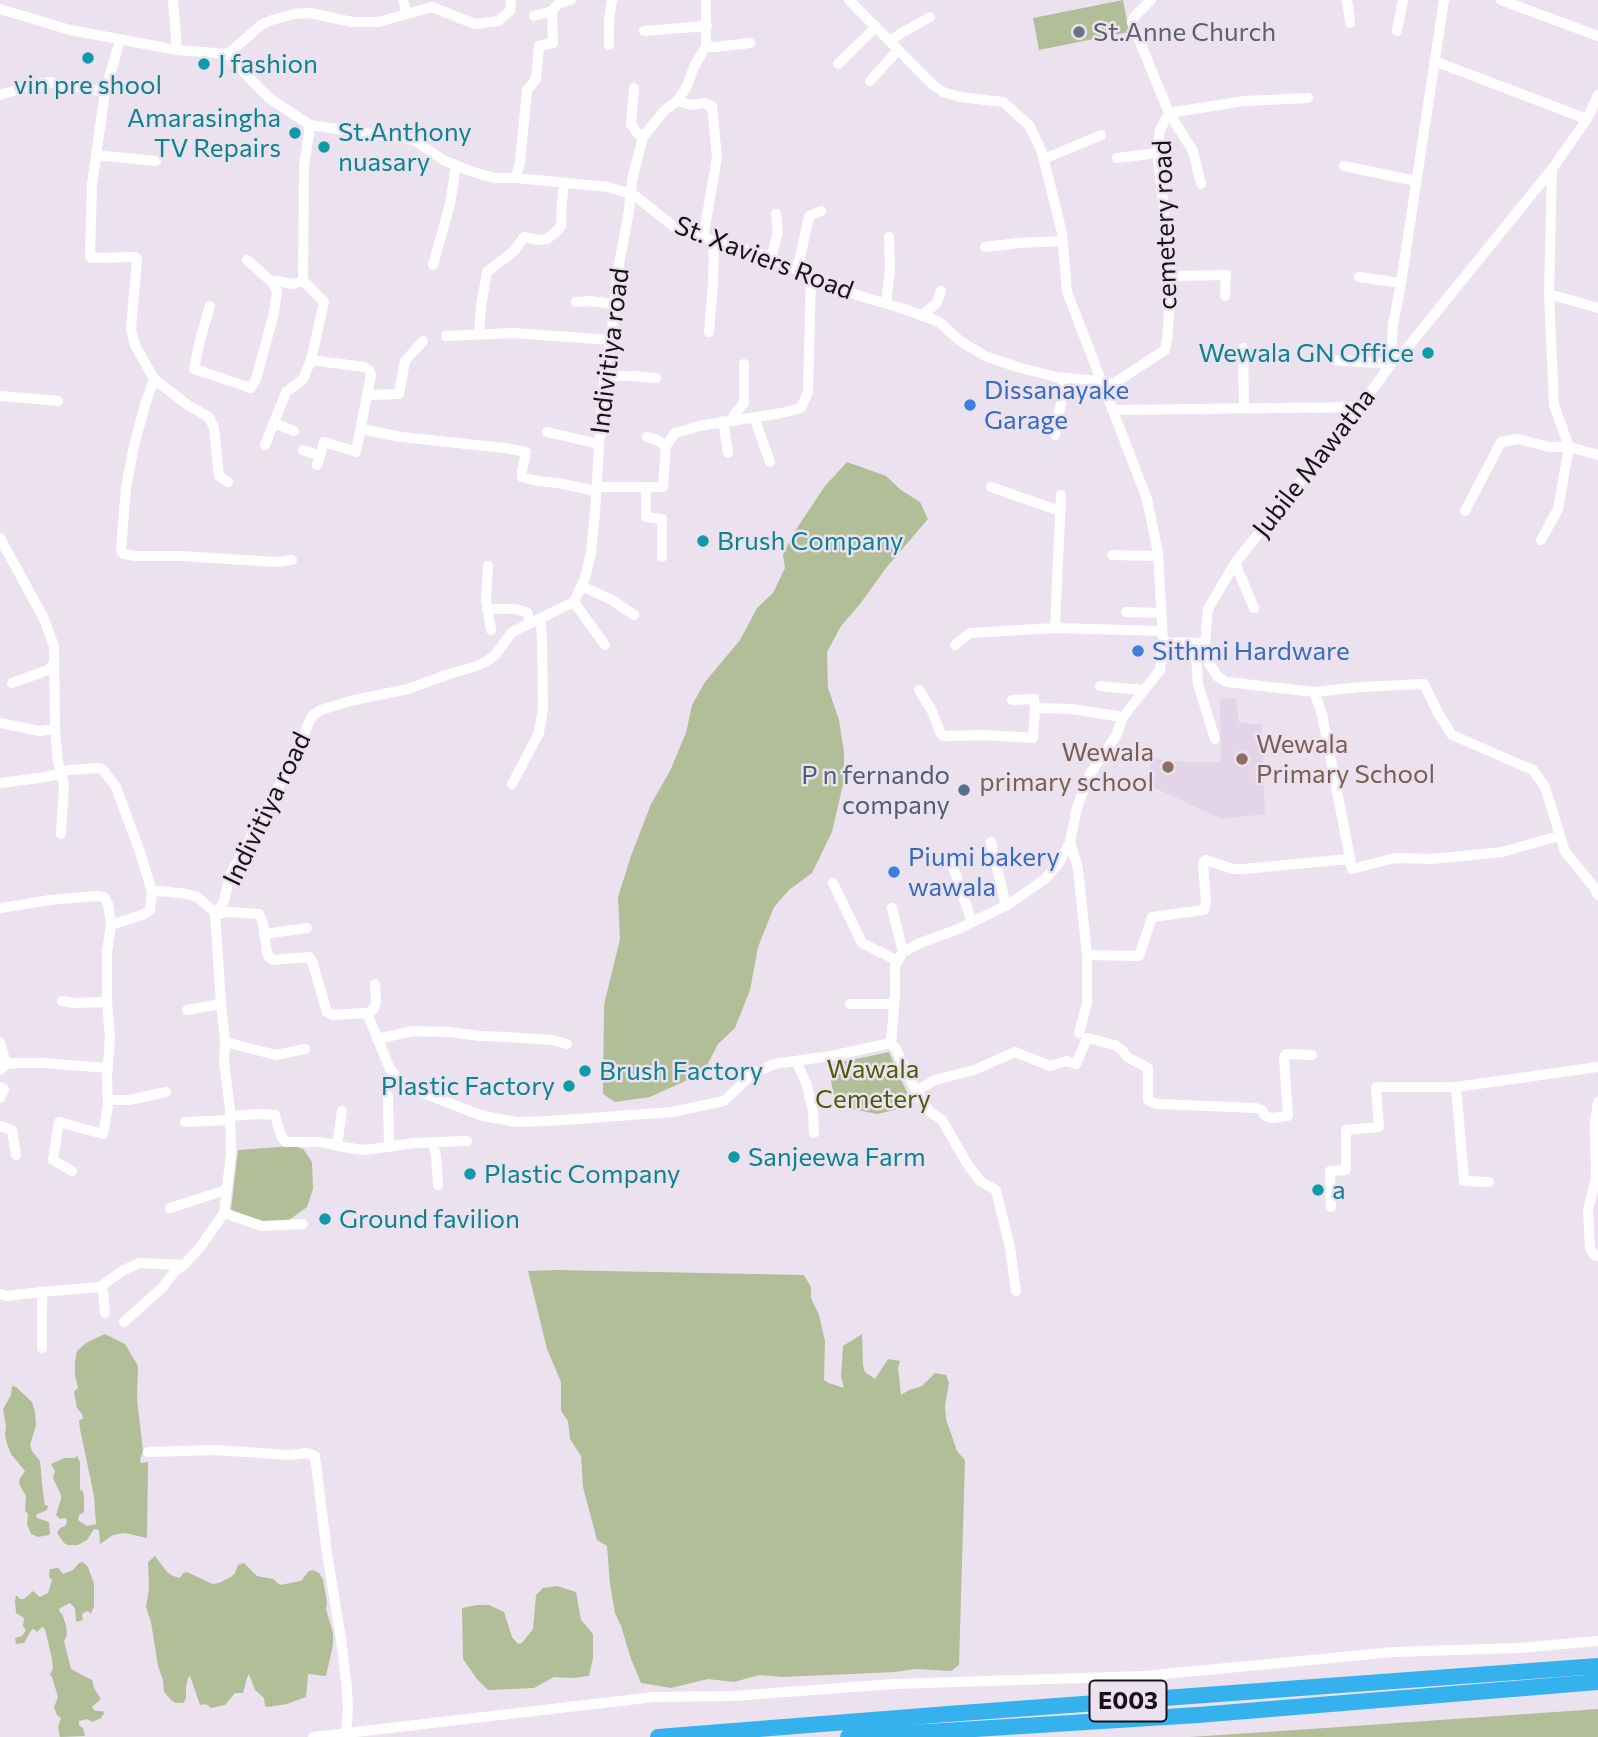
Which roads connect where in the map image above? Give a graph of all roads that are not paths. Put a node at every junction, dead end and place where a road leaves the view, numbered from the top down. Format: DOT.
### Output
graph roads {
  1 [pos="173,0"];
  2 [pos="403,0"];
  3 [pos="511,0"];
  4 [pos="571,0"];
  5 [pos="612,0"];
  6 [pos="706,0"];
  7 [pos="849,0"];
  8 [pos="1151,0"];
  9 [pos="1347,0"];
  10 [pos="1403,0"];
  11 [pos="1444,0"];
  12 [pos="1501,0"];
  13 [pos="0,9"];
  14 [pos="552,11"];
  15 [pos="407,14"];
  16 [pos="534,16"];
  17 [pos="930,17"];
  18 [pos="1350,23"];
  19 [pos="707,26"];
  20 [pos="876,27"];
  21 [pos="644,31"];
  22 [pos="1397,31"];
  23 [pos="1598,36"];
  24 [pos="120,40"];
  25 [pos="750,43"];
  26 [pos="609,45"];
  27 [pos="894,45"];
  28 [pos="706,46"];
  29 [pos="177,50"];
  30 [pos="228,54"];
  31 [pos="1434,61"];
  32 [pos="838,64"];
  33 [pos="870,81"];
  34 [pos="634,88"];
  35 [pos="105,92"];
  36 [pos="0,95"];
  37 [pos="1598,95"];
  38 [pos="1308,98"];
  39 [pos="677,101"];
  40 [pos="1169,113"];
  41 [pos="1587,119"];
  42 [pos="310,125"];
  43 [pos="1101,135"];
  44 [pos="643,137"];
  45 [pos="1157,152"];
  46 [pos="96,155"];
  47 [pos="1116,158"];
  48 [pos="1044,159"];
  49 [pos="156,161"];
  50 [pos="456,165"];
  51 [pos="1344,166"];
  52 [pos="1552,169"];
  53 [pos="516,178"];
  54 [pos="1416,181"];
  55 [pos="564,183"];
  56 [pos="1201,184"];
  57 [pos="629,194"];
  58 [pos="821,211"];
  59 [pos="776,214"];
  60 [pos="890,237"];
  61 [pos="709,240"];
  62 [pos="1063,241"];
  63 [pos="985,247"];
  64 [pos="771,257"];
  65 [pos="247,260"];
  66 [pos="433,265"];
  67 [pos="795,269"];
  68 [pos="811,276"];
  69 [pos="1172,276"];
  70 [pos="1359,277"];
  71 [pos="303,279"];
  72 [pos="273,283"];
  73 [pos="1401,283"];
  74 [pos="941,291"];
  75 [pos="1549,294"];
  76 [pos="1225,296"];
  77 [pos="576,302"];
  78 [pos="886,303"];
  79 [pos="615,304"];
  80 [pos="210,306"];
  81 [pos="1598,308"];
  82 [pos="922,315"];
  83 [pos="709,332"];
  84 [pos="479,334"];
  85 [pos="446,336"];
  86 [pos="611,340"];
  87 [pos="423,341"];
  88 [pos="1242,348"];
  89 [pos="311,360"];
  90 [pos="1333,360"];
  91 [pos="1392,360"];
  92 [pos="744,364"];
  93 [pos="604,376"];
  94 [pos="656,377"];
  95 [pos="1063,378"];
  96 [pos="154,379"];
  97 [pos="1100,382"];
  98 [pos="367,395"];
  99 [pos="0,396"];
  100 [pos="58,401"];
  101 [pos="1360,407"];
  102 [pos="1244,408"];
  103 [pos="1112,410"];
  104 [pos="754,417"];
  105 [pos="728,420"];
  106 [pos="274,423"];
  107 [pos="361,429"];
  108 [pos="294,431"];
  109 [pos="547,432"];
  110 [pos="1055,435"];
  111 [pos="647,437"];
  112 [pos="599,444"];
  113 [pos="265,445"];
  114 [pos="666,446"];
  115 [pos="1569,447"];
  116 [pos="303,450"];
  117 [pos="728,453"];
  118 [pos="1598,455"];
  119 [pos="770,461"];
  120 [pos="228,482"];
  121 [pos="646,487"];
  122 [pos="990,487"];
  123 [pos="596,489"];
  124 [pos="1061,495"];
  125 [pos="1060,511"];
  126 [pos="1465,511"];
  127 [pos="0,538"];
  128 [pos="1541,540"];
  129 [pos="1112,555"];
  130 [pos="1158,556"];
  131 [pos="662,557"];
  132 [pos="292,560"];
  133 [pos="1235,563"];
  134 [pos="488,566"];
  135 [pos="581,586"];
  136 [pos="574,602"];
  137 [pos="1254,608"];
  138 [pos="487,609"];
  139 [pos="1126,612"];
  140 [pos="1161,613"];
  141 [pos="634,615"];
  142 [pos="533,621"];
  143 [pos="1055,628"];
  144 [pos="491,630"];
  145 [pos="1163,636"];
  146 [pos="1200,643"];
  147 [pos="605,645"];
  148 [pos="955,645"];
  149 [pos="54,663"];
  150 [pos="12,683"];
  151 [pos="1100,686"];
  152 [pos="919,690"];
  153 [pos="1144,690"];
  154 [pos="1314,692"];
  155 [pos="1012,700"];
  156 [pos="1035,708"];
  157 [pos="1123,717"];
  158 [pos="0,723"];
  159 [pos="55,729"];
  160 [pos="1215,739"];
  161 [pos="61,773"];
  162 [pos="0,783"];
  163 [pos="512,784"];
  164 [pos="61,834"];
  165 [pos="1559,836"];
  166 [pos="991,842"];
  167 [pos="1070,842"];
  168 [pos="950,858"];
  169 [pos="1349,859"];
  170 [pos="833,883"];
  171 [pos="152,892"];
  172 [pos="1598,895"];
  173 [pos="1006,906"];
  174 [pos="0,908"];
  175 [pos="892,908"];
  176 [pos="215,913"];
  177 [pos="972,922"];
  178 [pos="111,925"];
  179 [pos="307,928"];
  180 [pos="264,934"];
  181 [pos="1087,955"];
  182 [pos="900,956"];
  183 [pos="374,984"];
  184 [pos="62,1001"];
  185 [pos="107,1002"];
  186 [pos="221,1004"];
  187 [pos="850,1004"];
  188 [pos="894,1004"];
  189 [pos="187,1010"];
  190 [pos="367,1013"];
  191 [pos="1079,1033"];
  192 [pos="377,1039"];
  193 [pos="0,1042"];
  194 [pos="225,1042"];
  195 [pos="891,1042"];
  196 [pos="567,1044"];
  197 [pos="305,1049"];
  198 [pos="1312,1055"];
  199 [pos="796,1061"];
  200 [pos="3,1067"];
  201 [pos="1598,1067"];
  202 [pos="108,1068"];
  203 [pos="0,1087"];
  204 [pos="1456,1087"];
  205 [pos="916,1091"];
  206 [pos="166,1092"];
  207 [pos="388,1096"];
  208 [pos="0,1098"];
  209 [pos="109,1100"];
  210 [pos="1598,1102"];
  211 [pos="342,1111"];
  212 [pos="230,1118"];
  213 [pos="185,1122"];
  214 [pos="0,1126"];
  215 [pos="814,1133"];
  216 [pos="467,1141"];
  217 [pos="433,1143"];
  218 [pos="337,1145"];
  219 [pos="389,1147"];
  220 [pos="16,1154"];
  221 [pos="72,1171"];
  222 [pos="1489,1182"];
  223 [pos="438,1185"];
  224 [pos="226,1190"];
  225 [pos="1331,1207"];
  226 [pos="170,1208"];
  227 [pos="224,1213"];
  228 [pos="303,1224"];
  229 [pos="1598,1256"];
  230 [pos="184,1265"];
  231 [pos="100,1287"];
  232 [pos="1016,1291"];
  233 [pos="42,1292"];
  234 [pos="0,1294"];
  235 [pos="105,1313"];
  236 [pos="124,1322"];
  237 [pos="42,1348"];
  238 [pos="148,1452"];
  239 [pos="1598,1641"];
  240 [pos="1598,1666"];
  241 [pos="1598,1682"];
  242 [pos="346,1734"];
  243 [pos="313,1737"];
  244 [pos="658,1737"];
  245 [pos="848,1737"];
  1 -- 29 [label="street"];
  2 -- 15 [label="street"];
  3 -- 15 [label="street"];
  4 -- 14 [label="street"];
  5 -- 26 [label="street"];
  6 -- 19 [label="street, Indivitiya road"];
  7 -- 20 [label="street"];
  8 -- 40 [label="street, cemetery road"];
  9 -- 18 [label="street"];
  10 -- 22 [label="street"];
  11 -- 31 [label="street"];
  12 -- 23 [label="street"];
  13 -- 24 [label="street"];
  14 -- 16 [label="street"];
  14 -- 53 [label="street"];
  15 -- 30 [label="street"];
  17 -- 27 [label="street"];
  19 -- 21 [label="street"];
  19 -- 28 [label="street, Indivitiya road"];
  20 -- 27 [label="street"];
  20 -- 32 [label="street"];
  24 -- 29 [label="street"];
  24 -- 35 [label="street"];
  25 -- 28 [label="street"];
  27 -- 33 [label="street"];
  27 -- 48 [label="street"];
  28 -- 39 [label="street, Indivitiya road"];
  29 -- 30 [label="street"];
  30 -- 42 [label="street, St. Xaviers Road"];
  31 -- 41 [label="street"];
  31 -- 54 [label="street"];
  34 -- 44 [label="street"];
  35 -- 36 [label="street"];
  35 -- 46 [label="street"];
  37 -- 41 [label="street, Jubile Mawatha"];
  38 -- 40 [label="street"];
  39 -- 44 [label="street, Indivitiya road"];
  39 -- 61 [label="street"];
  40 -- 45 [label="street, cemetery road"];
  40 -- 56 [label="street"];
  41 -- 52 [label="street, Jubile Mawatha"];
  42 -- 50 [label="street, St. Xaviers Road"];
  42 -- 71 [label="street"];
  43 -- 48 [label="street"];
  44 -- 57 [label="street, Indivitiya road"];
  45 -- 47 [label="street"];
  45 -- 69 [label="street, cemetery road"];
  46 -- 49 [label="street"];
  46 -- 96 [label="street"];
  48 -- 62 [label="street"];
  50 -- 53 [label="street, St. Xaviers Road"];
  50 -- 66 [label="street"];
  51 -- 54 [label="street"];
  52 -- 75 [label="street"];
  52 -- 91 [label="street, Jubile Mawatha"];
  53 -- 55 [label="street, St. Xaviers Road"];
  54 -- 73 [label="street"];
  55 -- 57 [label="street, St. Xaviers Road"];
  55 -- 84 [label="street"];
  57 -- 61 [label="street, St. Xaviers Road"];
  57 -- 79 [label="street, Indivitiya road"];
  58 -- 67 [label="street"];
  59 -- 64 [label="street"];
  60 -- 78 [label="street"];
  61 -- 64 [label="street, St. Xaviers Road"];
  61 -- 83 [label="street"];
  62 -- 63 [label="street"];
  62 -- 97 [label="street"];
  64 -- 67 [label="street, St. Xaviers Road"];
  65 -- 72 [label="street"];
  67 -- 68 [label="street, St. Xaviers Road"];
  68 -- 78 [label="street, St. Xaviers Road"];
  68 -- 104 [label="street"];
  69 -- 76 [label="street"];
  69 -- 97 [label="street, cemetery road"];
  70 -- 73 [label="street"];
  71 -- 72 [label="street"];
  71 -- 89 [label="street"];
  72 -- 80 [label="street"];
  73 -- 91 [label="street"];
  74 -- 82 [label="street"];
  75 -- 81 [label="street"];
  75 -- 115 [label="street"];
  77 -- 79 [label="street"];
  78 -- 82 [label="street, St. Xaviers Road"];
  79 -- 86 [label="street, Indivitiya road"];
  82 -- 95 [label="street, St. Xaviers Road"];
  84 -- 85 [label="street"];
  84 -- 86 [label="street"];
  86 -- 93 [label="street, Indivitiya road"];
  87 -- 98 [label="street"];
  88 -- 102 [label="street"];
  89 -- 98 [label="street"];
  89 -- 106 [label="street"];
  90 -- 91 [label="street"];
  91 -- 101 [label="street, Jubile Mawatha"];
  92 -- 105 [label="street"];
  93 -- 94 [label="street"];
  93 -- 112 [label="street, Indivitiya road"];
  95 -- 97 [label="street, St. Xaviers Road"];
  95 -- 110 [label="street"];
  96 -- 120 [label="street"];
  96 -- 132 [label="street"];
  97 -- 103 [label="street"];
  98 -- 107 [label="street"];
  99 -- 100 [label="street"];
  101 -- 102 [label="street"];
  101 -- 133 [label="street, Jubile Mawatha"];
  102 -- 103 [label="street"];
  103 -- 130 [label="street"];
  104 -- 105 [label="street"];
  104 -- 119 [label="street"];
  105 -- 114 [label="street"];
  105 -- 117 [label="street"];
  106 -- 108 [label="street"];
  106 -- 113 [label="street"];
  107 -- 116 [label="street"];
  107 -- 123 [label="street"];
  109 -- 112 [label="street"];
  111 -- 114 [label="street"];
  112 -- 123 [label="street, Indivitiya road"];
  114 -- 121 [label="street"];
  115 -- 118 [label="street"];
  115 -- 126 [label="street"];
  115 -- 128 [label="street"];
  121 -- 123 [label="street"];
  121 -- 131 [label="street"];
  122 -- 125 [label="street"];
  123 -- 135 [label="street, Indivitiya road"];
  124 -- 125 [label="street"];
  125 -- 143 [label="street"];
  127 -- 149 [label="street"];
  129 -- 130 [label="street"];
  130 -- 140 [label="street"];
  133 -- 137 [label="street"];
  133 -- 146 [label="street, Jubile Mawatha"];
  134 -- 138 [label="street"];
  135 -- 136 [label="street, Indivitiya road"];
  135 -- 141 [label="street"];
  136 -- 142 [label="street, Indivitiya road"];
  136 -- 147 [label="street"];
  138 -- 142 [label="street"];
  138 -- 144 [label="street"];
  139 -- 140 [label="street"];
  140 -- 145 [label="street"];
  142 -- 163 [label="street"];
  142 -- 176 [label="street, Indivitiya road"];
  143 -- 145 [label="street"];
  143 -- 148 [label="street"];
  145 -- 146 [label="street"];
  145 -- 153 [label="street"];
  146 -- 154 [label="street"];
  146 -- 160 [label="street, Jubile Mawatha"];
  149 -- 150 [label="street"];
  149 -- 159 [label="street"];
  151 -- 153 [label="street"];
  152 -- 156 [label="street"];
  153 -- 157 [label="street"];
  154 -- 165 [label="street"];
  154 -- 169 [label="street"];
  155 -- 156 [label="street"];
  156 -- 157 [label="street"];
  157 -- 167 [label="street"];
  158 -- 159 [label="street"];
  159 -- 161 [label="street"];
  161 -- 162 [label="street"];
  161 -- 164 [label="street"];
  161 -- 171 [label="street"];
  165 -- 169 [label="street"];
  165 -- 172 [label="street"];
  166 -- 173 [label="street"];
  167 -- 173 [label="street"];
  167 -- 181 [label="street"];
  168 -- 177 [label="street"];
  169 -- 181 [label="street"];
  170 -- 182 [label="street"];
  171 -- 176 [label="street"];
  171 -- 178 [label="street"];
  173 -- 177 [label="street"];
  174 -- 178 [label="street"];
  175 -- 182 [label="street"];
  176 -- 180 [label="street"];
  176 -- 186 [label="street, Indivitiya road"];
  177 -- 182 [label="street"];
  178 -- 185 [label="street"];
  179 -- 180 [label="street"];
  180 -- 190 [label="street"];
  181 -- 191 [label="street"];
  182 -- 188 [label="street"];
  183 -- 190 [label="street"];
  184 -- 185 [label="street"];
  185 -- 202 [label="street"];
  186 -- 189 [label="street"];
  186 -- 194 [label="street, Indivitiya road"];
  187 -- 188 [label="street"];
  188 -- 195 [label="street"];
  190 -- 192 [label="street"];
  192 -- 196 [label="street"];
  192 -- 199 [label="street"];
  193 -- 200 [label="street"];
  194 -- 197 [label="street"];
  194 -- 212 [label="street, Indivitiya road"];
  195 -- 199 [label="street"];
  195 -- 205 [label="street"];
  198 -- 205 [label="street"];
  199 -- 215 [label="street"];
  200 -- 202 [label="street"];
  201 -- 204 [label="street"];
  202 -- 209 [label="street"];
  203 -- 208 [label="street"];
  204 -- 222 [label="street"];
  204 -- 225 [label="street"];
  205 -- 232 [label="street"];
  206 -- 209 [label="street"];
  207 -- 219 [label="street"];
  209 -- 221 [label="street"];
  210 -- 229 [label="street"];
  211 -- 218 [label="street"];
  212 -- 213 [label="street"];
  212 -- 218 [label="street"];
  212 -- 224 [label="street, Indivitiya road"];
  214 -- 220 [label="street"];
  216 -- 217 [label="street"];
  217 -- 219 [label="street"];
  217 -- 223 [label="street"];
  218 -- 219 [label="street"];
  224 -- 226 [label="street"];
  224 -- 227 [label="street, Indivitiya road"];
  227 -- 228 [label="street"];
  227 -- 230 [label="street"];
  230 -- 231 [label="street"];
  230 -- 236 [label="street"];
  231 -- 233 [label="street"];
  231 -- 235 [label="street"];
  233 -- 234 [label="street"];
  233 -- 237 [label="street"];
  238 -- 242 [label="street"];
  239 -- 242 [label="street"];
  240 -- 244 [label="highway, E003"];
  241 -- 245 [label="highway, E003"];
  242 -- 243 [label="street"];
}
